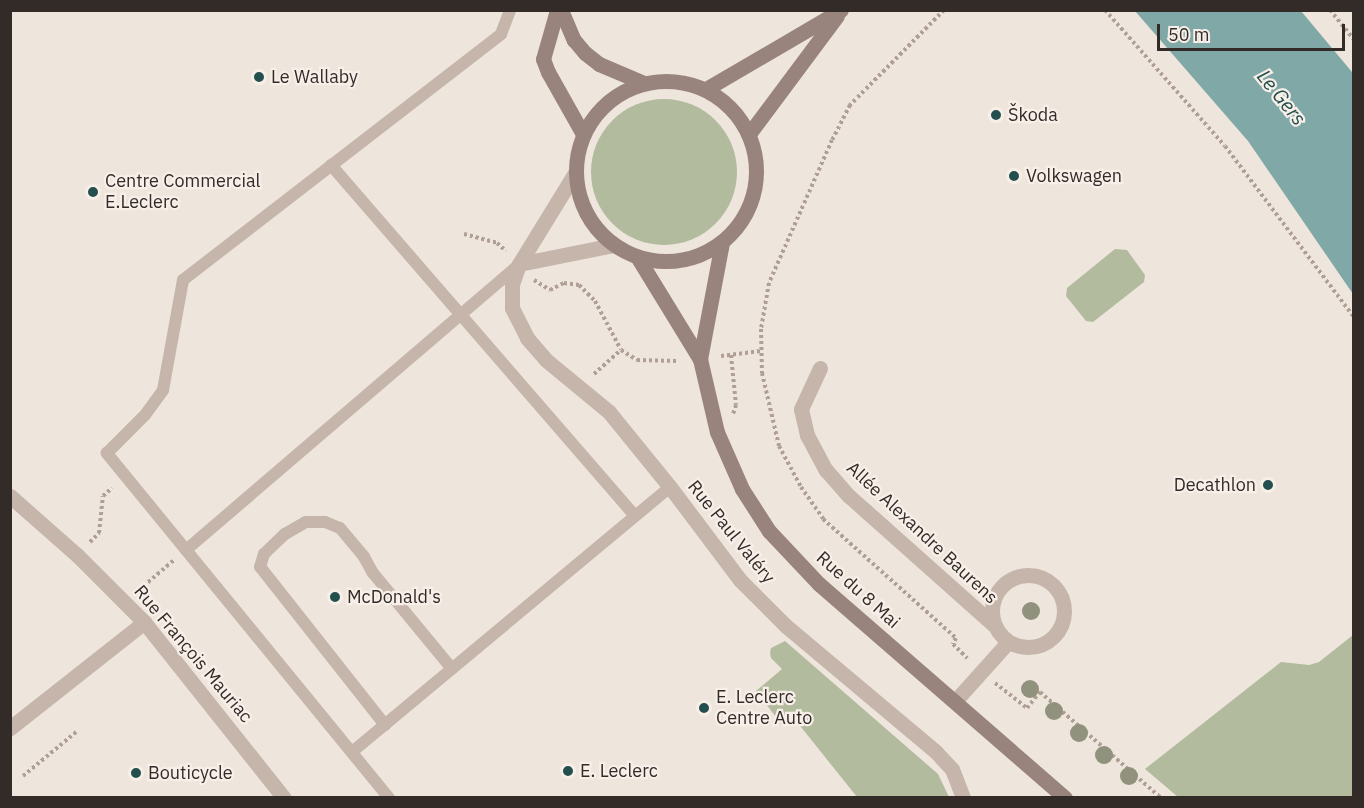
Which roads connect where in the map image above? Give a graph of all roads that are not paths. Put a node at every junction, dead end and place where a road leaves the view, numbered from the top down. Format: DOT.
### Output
graph roads {
  1 [pos="510,10"];
  2 [pos="559,10"];
  3 [pos="841,10"];
  4 [pos="644,83"];
  5 [pos="706,89"];
  6 [pos="584,134"];
  7 [pos="749,134"];
  8 [pos="331,165"];
  9 [pos="575,173"];
  10 [pos="722,243"];
  11 [pos="613,245"];
  12 [pos="638,258"];
  13 [pos="519,264"];
  14 [pos="461,316"];
  15 [pos="700,359"];
  16 [pos="820,368"];
  17 [pos="670,487"];
  18 [pos="10,496"];
  19 [pos="635,516"];
  20 [pos="186,550"];
  21 [pos="144,622"];
  22 [pos="995,626"];
  23 [pos="1008,642"];
  24 [pos="452,669"];
  25 [pos="956,700"];
  26 [pos="385,725"];
  27 [pos="10,728"];
  28 [pos="352,752"];
  29 [pos="284,798"];
  30 [pos="389,798"];
  31 [pos="963,798"];
  32 [pos="1065,798"];
  1 -- 8 [label="lane"];
  2 -- 4 [label="street"];
  2 -- 6 [label="street"];
  3 -- 5 [label="street"];
  3 -- 7 [label="street"];
  4 -- 5 [label="street"];
  4 -- 6 [label="street"];
  5 -- 7 [label="street"];
  6 -- 9 [label="street"];
  7 -- 10 [label="street"];
  8 -- 14 [label="lane"];
  8 -- 20 [label="lane"];
  9 -- 11 [label="street"];
  9 -- 13 [label="street, Rue Paul Valéry"];
  10 -- 12 [label="street"];
  10 -- 15 [label="street, Rue du 8 Mai"];
  11 -- 12 [label="street"];
  11 -- 13 [label="street"];
  12 -- 15 [label="street, Rue du 8 Mai"];
  13 -- 14 [label="lane"];
  13 -- 17 [label="street, Rue Paul Valéry"];
  14 -- 19 [label="lane"];
  14 -- 20 [label="lane"];
  15 -- 25 [label="street, Rue du 8 Mai"];
  16 -- 22 [label="street, Allée Alexandre Baurens"];
  17 -- 19 [label="lane"];
  17 -- 31 [label="street, Rue Paul Valéry"];
  18 -- 21 [label="street, Rue François Mauriac"];
  19 -- 24 [label="lane"];
  20 -- 28 [label="lane"];
  21 -- 27 [label="street"];
  21 -- 29 [label="street, Rue François Mauriac"];
  22 -- 23 [label="street"];
  22 -- 23 [label="street"];
  23 -- 25 [label="street"];
  24 -- 26 [label="lane"];
  24 -- 26 [label="lane"];
  25 -- 32 [label="street, Rue du 8 Mai"];
  26 -- 28 [label="lane"];
  28 -- 30 [label="lane"];
}
